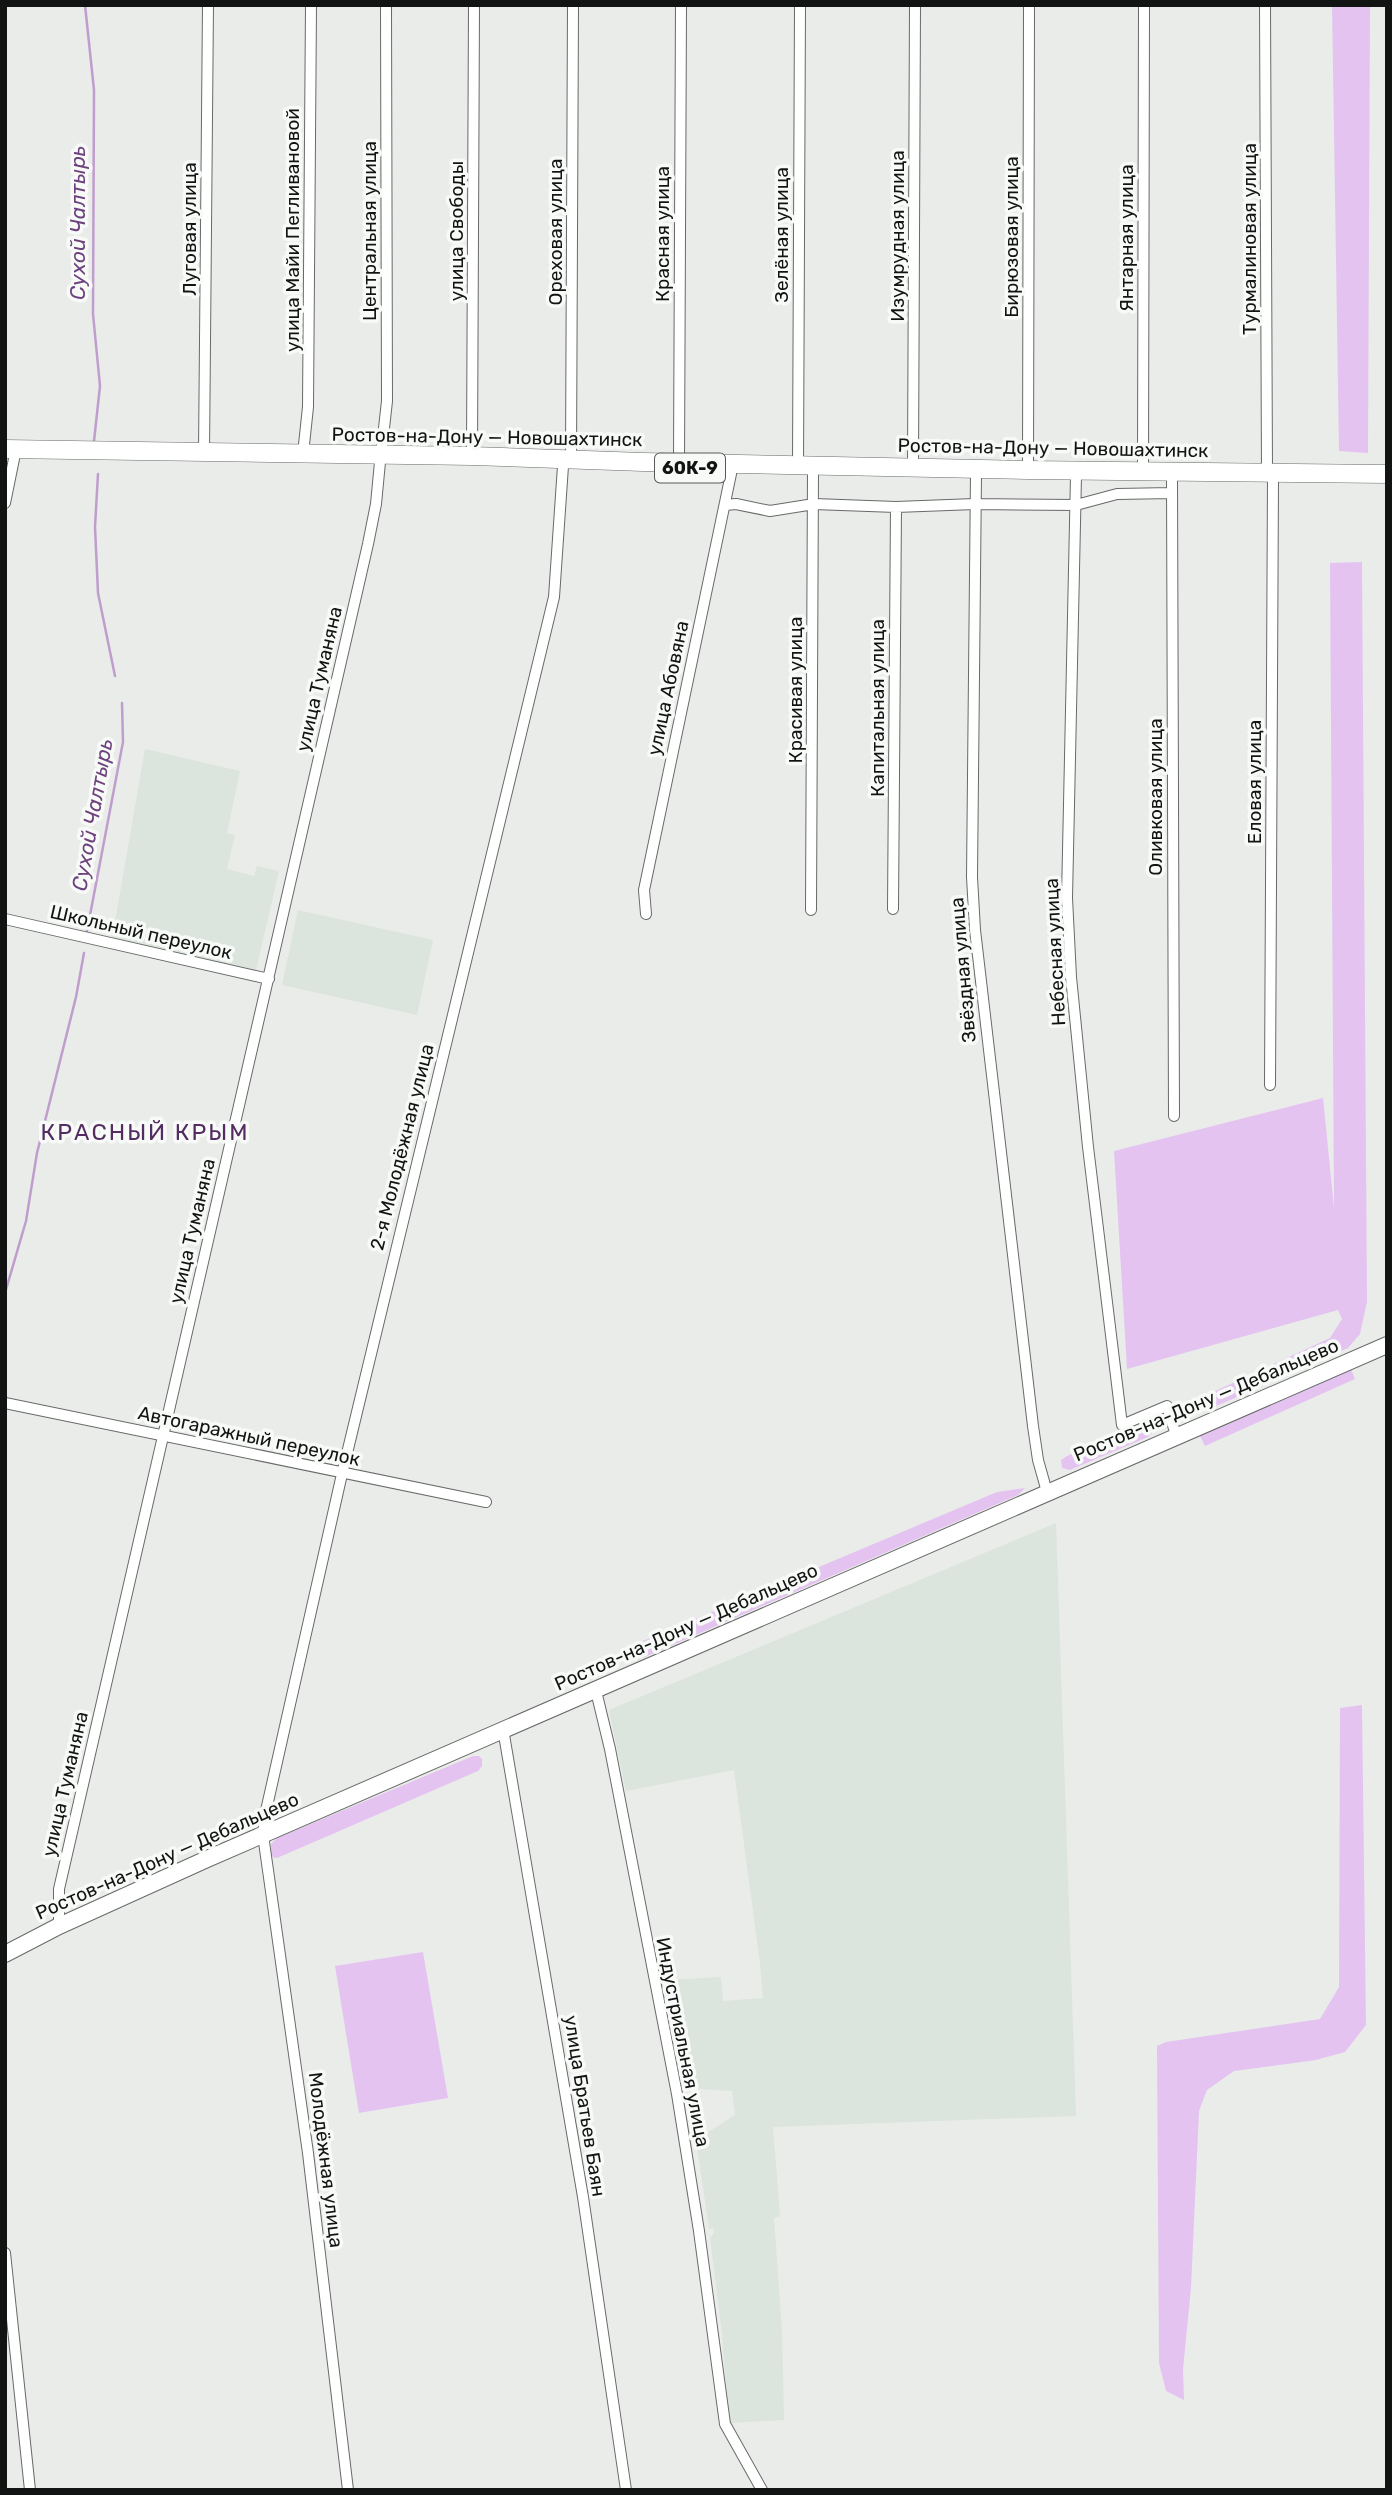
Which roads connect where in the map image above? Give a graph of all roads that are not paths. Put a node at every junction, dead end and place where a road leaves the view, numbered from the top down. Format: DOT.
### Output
graph roads {
  1 [pos="208,5"];
  2 [pos="311,5"];
  3 [pos="386,5"];
  4 [pos="474,5"];
  5 [pos="573,5"];
  6 [pos="681,5"];
  7 [pos="800,5"];
  8 [pos="915,5"];
  9 [pos="1029,5"];
  10 [pos="1144,5"];
  11 [pos="1265,5"];
  12 [pos="9,452"];
  13 [pos="204,453"];
  14 [pos="303,454"];
  15 [pos="472,456"];
  16 [pos="381,459"];
  17 [pos="679,462"];
  18 [pos="567,463"];
  19 [pos="805,467"];
  20 [pos="913,467"];
  21 [pos="732,469"];
  22 [pos="1028,470"];
  23 [pos="1143,470"];
  24 [pos="976,474"];
  25 [pos="1270,475"];
  26 [pos="1076,476"];
  27 [pos="1380,477"];
  28 [pos="7,485"];
  29 [pos="1172,485"];
  30 [pos="5,503"];
  31 [pos="975,504"];
  32 [pos="725,505"];
  33 [pos="814,505"];
  34 [pos="1076,505"];
  35 [pos="896,507"];
  36 [pos="893,909"];
  37 [pos="811,910"];
  38 [pos="646,914"];
  39 [pos="5,919"];
  40 [pos="269,979"];
  41 [pos="1270,1085"];
  42 [pos="1174,1116"];
  43 [pos="1387,1345"];
  44 [pos="5,1403"];
  45 [pos="1176,1435"];
  46 [pos="163,1436"];
  47 [pos="342,1474"];
  48 [pos="1047,1492"];
  49 [pos="486,1502"];
  50 [pos="596,1690"];
  51 [pos="503,1729"];
  52 [pos="263,1835"];
  53 [pos="59,1926"];
  54 [pos="5,1954"];
  55 [pos="5,2253"];
  56 [pos="30,2490"];
  57 [pos="348,2490"];
  58 [pos="626,2490"];
  59 [pos="762,2490"];
  1 -- 13 [label="street, Луговая улица"];
  2 -- 14 [label="street, улица Майи Пегливановой"];
  3 -- 16 [label="street, Центральная улица"];
  4 -- 15 [label="street, улица Свободы"];
  5 -- 18 [label="street, Ореховая улица"];
  6 -- 17 [label="street, Красная улица"];
  7 -- 19 [label="street, Зелёная улица"];
  8 -- 20 [label="street, Изумрудная улица"];
  9 -- 22 [label="street, Бирюзовая улица"];
  10 -- 23 [label="street, Янтарная улица"];
  11 -- 25 [label="street, Турмалиновая улица"];
  12 -- 13 [label="main road, Ростов-на-Дону — Новошахтинск / 60К-9"];
  12 -- 16 [label="main road, Ростов-на-Дону — Новошахтинск / 60К-9"];
  12 -- 28 [label="street"];
  13 -- 14 [label="main road, Ростов-на-Дону — Новошахтинск / 60К-9"];
  14 -- 16 [label="main road, Ростов-на-Дону — Новошахтинск / 60К-9"];
  15 -- 16 [label="main road, Ростов-на-Дону — Новошахтинск / 60К-9"];
  15 -- 18 [label="main road, Ростов-на-Дону — Новошахтинск / 60К-9"];
  16 -- 18 [label="main road, Ростов-на-Дону — Новошахтинск / 60К-9"];
  16 -- 40 [label="street, улица Туманяна"];
  17 -- 18 [label="main road, Ростов-на-Дону — Новошахтинск / 60К-9"];
  17 -- 19 [label="main road, Ростов-на-Дону — Новошахтинск / 60К-9"];
  18 -- 21 [label="main road, Ростов-на-Дону — Новошахтинск / 60К-9"];
  18 -- 47 [label="street, 2-я Молодёжная улица"];
  19 -- 20 [label="main road, Ростов-на-Дону — Новошахтинск / 60К-9"];
  19 -- 21 [label="main road, Ростов-на-Дону — Новошахтинск / 60К-9"];
  19 -- 24 [label="main road, Ростов-на-Дону — Новошахтинск / 60К-9"];
  19 -- 33 [label="street, Красивая улица"];
  20 -- 22 [label="main road, Ростов-на-Дону — Новошахтинск / 60К-9"];
  21 -- 32 [label="street, улица Абовяна"];
  22 -- 23 [label="main road, Ростов-на-Дону — Новошахтинск / 60К-9"];
  23 -- 25 [label="main road, Ростов-на-Дону — Новошахтинск / 60К-9"];
  24 -- 26 [label="main road, Ростов-на-Дону — Новошахтинск / 60К-9"];
  24 -- 31 [label="street, Звёздная улица"];
  25 -- 27 [label="main road, Ростов-на-Дону — Новошахтинск / 60К-9"];
  25 -- 29 [label="main road, Ростов-на-Дону — Новошахтинск / 60К-9"];
  25 -- 41 [label="street, Еловая улица"];
  26 -- 29 [label="main road, Ростов-на-Дону — Новошахтинск / 60К-9"];
  26 -- 34 [label="street, Небесная улица"];
  28 -- 30 [label="street"];
  29 -- 34 [label="street"];
  29 -- 42 [label="street, Оливковая улица"];
  31 -- 34 [label="street"];
  31 -- 35 [label="street"];
  31 -- 48 [label="street, Звёздная улица"];
  32 -- 33 [label="street"];
  32 -- 38 [label="street, улица Абовяна"];
  33 -- 35 [label="street"];
  33 -- 37 [label="street, Красивая улица"];
  34 -- 45 [label="street, Небесная улица"];
  35 -- 36 [label="street, Капитальная улица"];
  39 -- 40 [label="street, Школьный переулок"];
  40 -- 46 [label="street, улица Туманяна"];
  43 -- 45 [label="street, Ростов-на-Дону — Дебальцево"];
  44 -- 46 [label="street, Автогаражный переулок"];
  45 -- 48 [label="street, Ростов-на-Дону — Дебальцево"];
  46 -- 47 [label="street, Автогаражный переулок"];
  46 -- 53 [label="street, улица Туманяна"];
  47 -- 49 [label="street, Автогаражный переулок"];
  47 -- 52 [label="street, 2-я Молодёжная улица"];
  48 -- 50 [label="street, Ростов-на-Дону — Дебальцево"];
  50 -- 51 [label="street, Ростов-на-Дону — Дебальцево"];
  50 -- 59 [label="street, Индустриальная улица"];
  51 -- 52 [label="street, Ростов-на-Дону — Дебальцево"];
  51 -- 58 [label="street, улица Братьев Баян"];
  52 -- 53 [label="street, Ростов-на-Дону — Дебальцево"];
  52 -- 57 [label="street, Молодёжная улица"];
  53 -- 54 [label="street, Ростов-на-Дону — Дебальцево"];
  55 -- 56 [label="street"];
}
